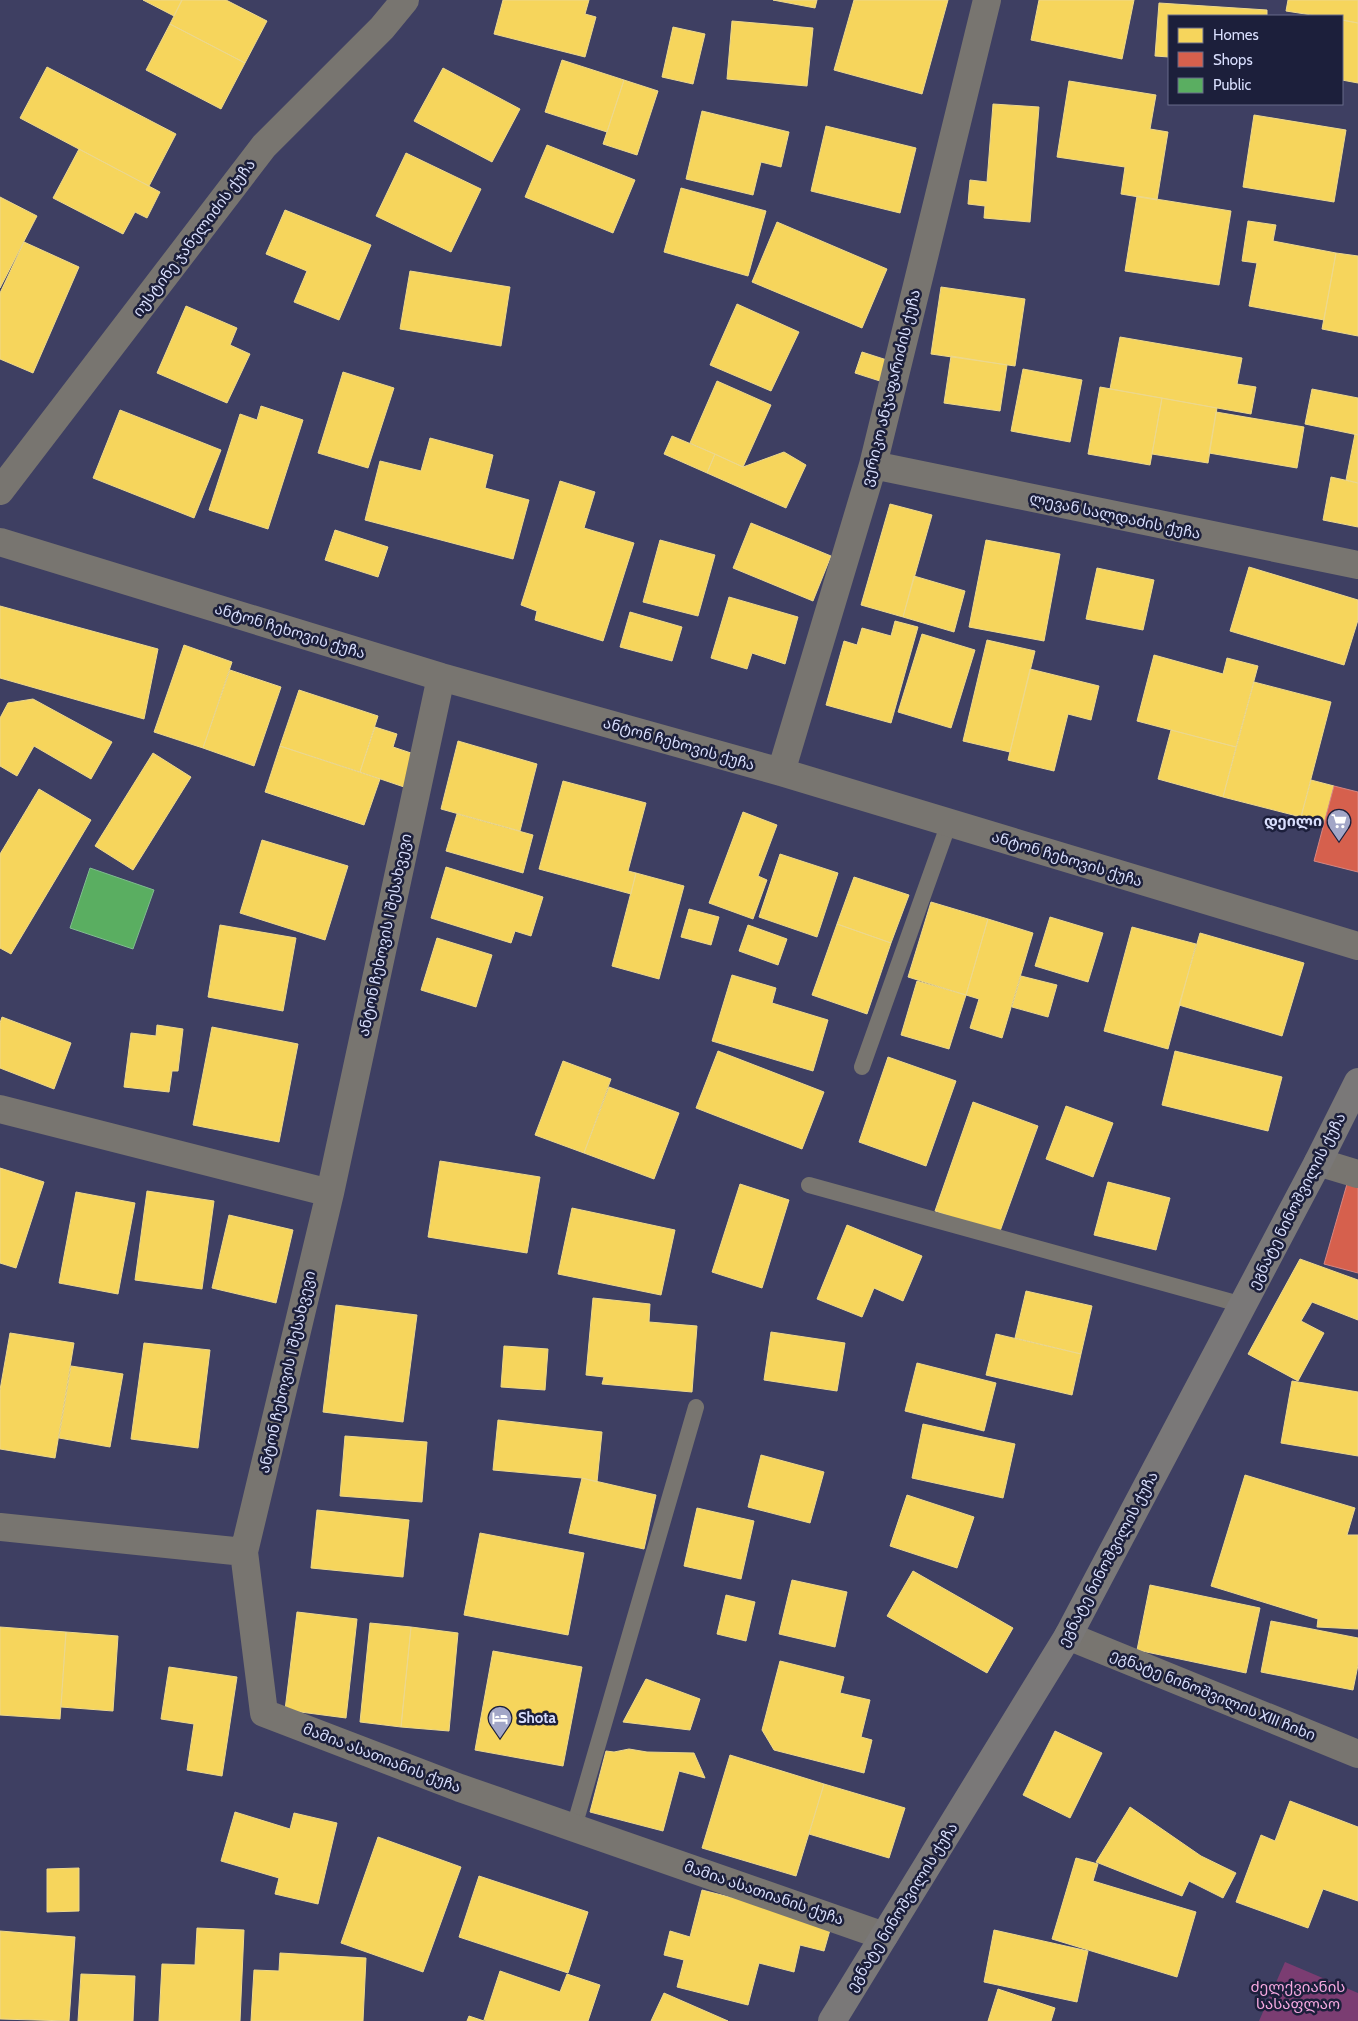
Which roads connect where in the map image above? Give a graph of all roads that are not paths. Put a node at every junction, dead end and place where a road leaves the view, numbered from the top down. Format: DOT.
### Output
graph roads {
  1 [pos="405,0"];
  2 [pos="987,0"];
  3 [pos="873,464"];
  4 [pos="0,491"];
  5 [pos="0,542"];
  6 [pos="1358,565"];
  7 [pos="441,677"];
  8 [pos="781,772"];
  9 [pos="949,823"];
  10 [pos="1358,946"];
  11 [pos="862,1067"];
  12 [pos="1358,1082"];
  13 [pos="0,1109"];
  14 [pos="1318,1162"];
  15 [pos="1358,1174"];
  16 [pos="809,1185"];
  17 [pos="330,1193"];
  18 [pos="1243,1305"];
  19 [pos="696,1408"];
  20 [pos="0,1527"];
  21 [pos="244,1552"];
  22 [pos="1068,1636"];
  23 [pos="1358,1754"];
  24 [pos="574,1826"];
  25 [pos="884,1936"];
  26 [pos="832,2021"];
  1 -- 4 [label="street, იუსტინე ჯანელიძის ქუჩა"];
  2 -- 3 [label="street, ვერიკო ანჯაფარიძის ქუჩა"];
  3 -- 6 [label="street, ლევან სალდაძის ქუჩა"];
  3 -- 8 [label="street, ვერიკო ანჯაფარიძის ქუჩა"];
  5 -- 7 [label="street, ანტონ ჩეხოვის ქუჩა"];
  7 -- 8 [label="street, ანტონ ჩეხოვის ქუჩა"];
  7 -- 17 [label="street, ანტონ ჩეხოვის I შესახვევი"];
  8 -- 9 [label="street, ანტონ ჩეხოვის ქუჩა"];
  9 -- 10 [label="street, ანტონ ჩეხოვის ქუჩა"];
  9 -- 11 [label="lane"];
  12 -- 14 [label="main road, ეგნატე ნინოშვილის ქუჩა"];
  13 -- 17 [label="street"];
  14 -- 15 [label="street"];
  14 -- 18 [label="main road, ეგნატე ნინოშვილის ქუჩა"];
  16 -- 18 [label="lane"];
  17 -- 21 [label="street, ანტონ ჩეხოვის I შესახვევი"];
  18 -- 22 [label="main road, ეგნატე ნინოშვილის ქუჩა"];
  19 -- 24 [label="lane"];
  20 -- 21 [label="street"];
  21 -- 24 [label="street, მამია ასათიანის ქუჩა"];
  22 -- 23 [label="street, ეგნატე ნინოშვილის XIII ჩიხი"];
  22 -- 25 [label="main road, ეგნატე ნინოშვილის ქუჩა"];
  24 -- 25 [label="street, მამია ასათიანის ქუჩა"];
  25 -- 26 [label="main road, ეგნატე ნინოშვილის ქუჩა"];
}
